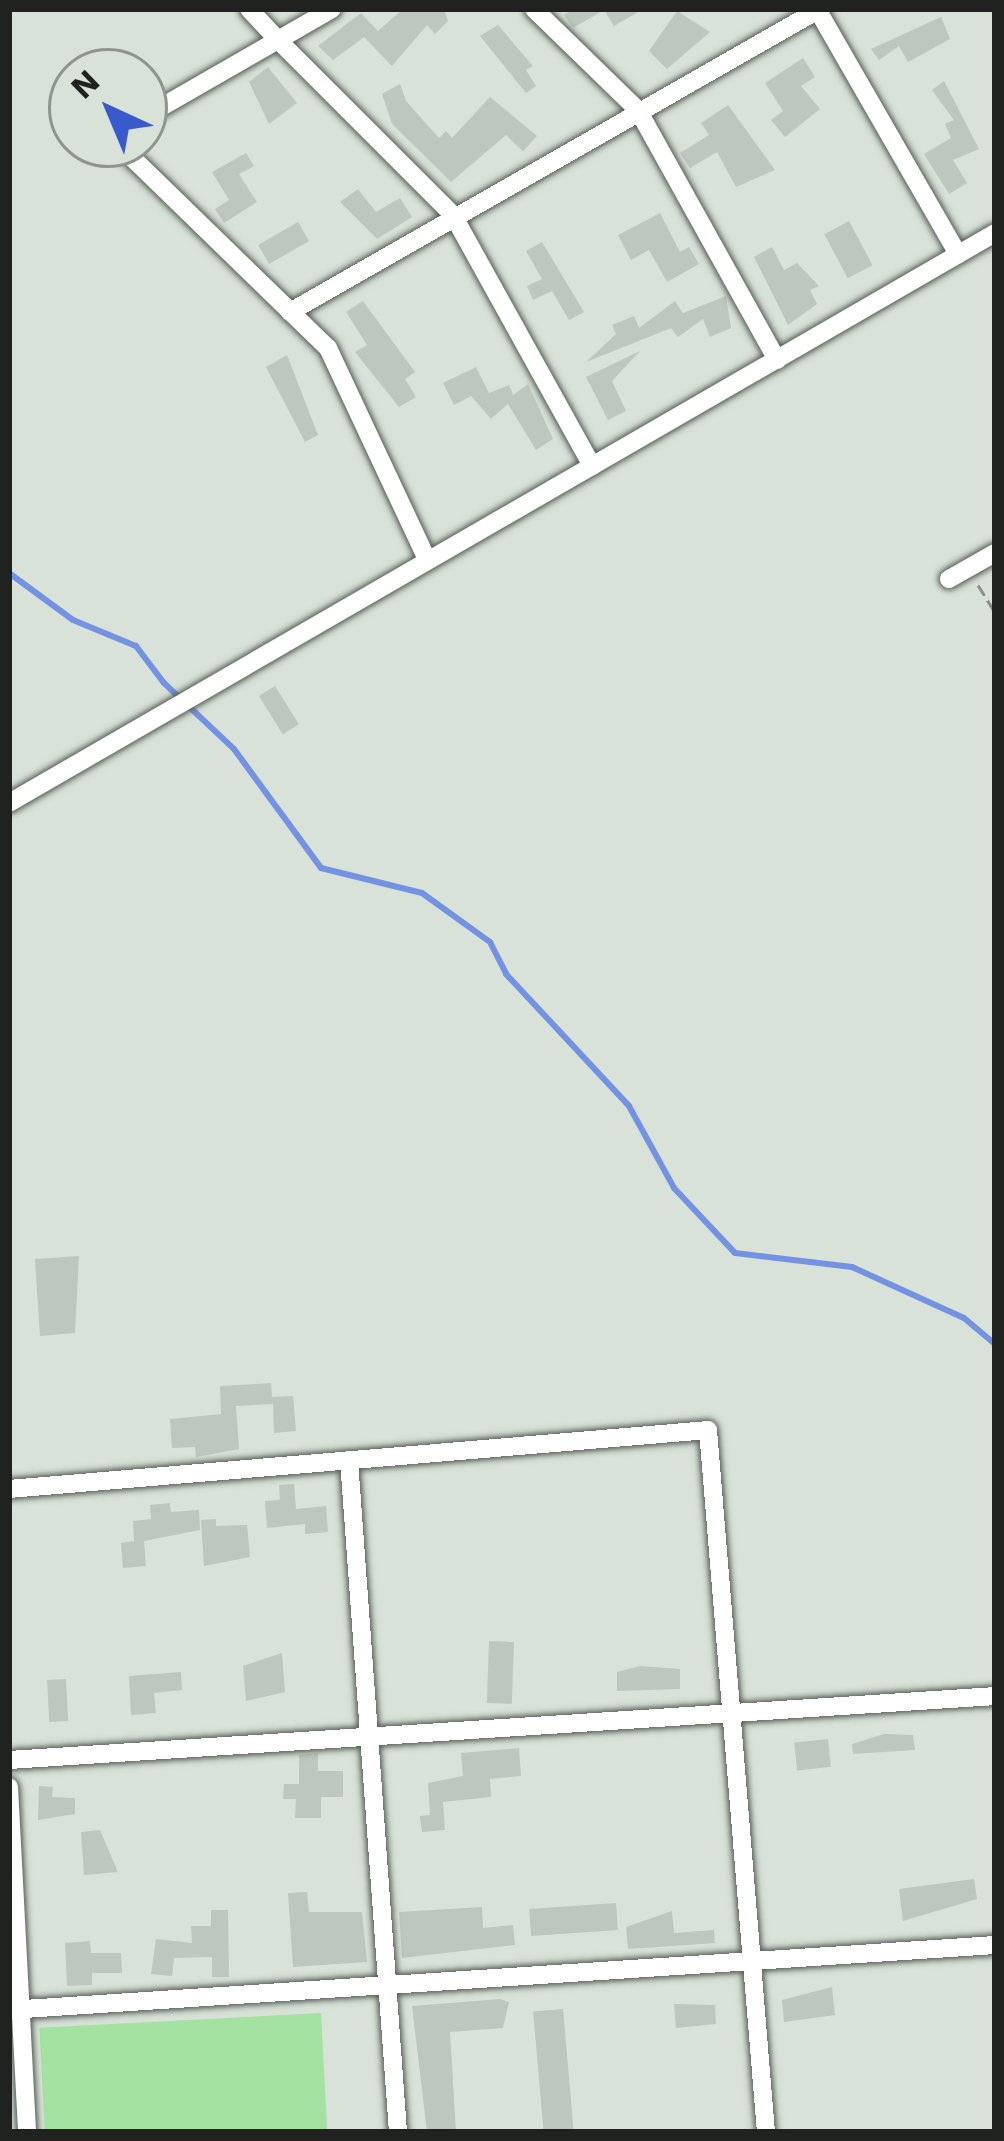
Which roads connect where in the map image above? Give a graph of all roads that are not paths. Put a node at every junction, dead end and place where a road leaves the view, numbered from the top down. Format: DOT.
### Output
graph roads {
  1 [pos="249,9"];
  2 [pos="332,9"];
  3 [pos="535,9"];
  4 [pos="818,9"];
  5 [pos="278,40"];
  6 [pos="168,103"];
  7 [pos="638,110"];
  8 [pos="143,168"];
  9 [pos="453,215"];
  10 [pos="995,233"];
  11 [pos="958,254"];
  12 [pos="290,312"];
  13 [pos="776,360"];
  14 [pos="592,466"];
  15 [pos="995,553"];
  16 [pos="427,559"];
  17 [pos="957,574"];
  18 [pos="9,803"];
  19 [pos="349,1460"];
  20 [pos="9,1489"];
  21 [pos="995,1696"];
  22 [pos="733,1710"];
  23 [pos="368,1735"];
  24 [pos="9,1760"];
  25 [pos="9,1787"];
  26 [pos="995,1946"];
  27 [pos="753,1961"];
  28 [pos="389,1985"];
  29 [pos="15,2010"];
  30 [pos="27,2132"];
  31 [pos="398,2132"];
  32 [pos="766,2132"];
  1 -- 5 [label="street"];
  2 -- 5 [label="street"];
  3 -- 7 [label="street"];
  4 -- 7 [label="street"];
  4 -- 11 [label="street"];
  5 -- 6 [label="street"];
  5 -- 9 [label="street"];
  7 -- 9 [label="street"];
  7 -- 13 [label="street"];
  8 -- 12 [label="street"];
  9 -- 12 [label="street"];
  9 -- 14 [label="street"];
  10 -- 11 [label="street"];
  11 -- 13 [label="street"];
  12 -- 16 [label="street"];
  13 -- 14 [label="street"];
  14 -- 16 [label="street"];
  15 -- 17 [label="street"];
  16 -- 18 [label="street"];
  19 -- 20 [label="street"];
  19 -- 22 [label="street"];
  19 -- 23 [label="street"];
  21 -- 22 [label="street"];
  22 -- 23 [label="street"];
  22 -- 27 [label="street"];
  23 -- 24 [label="street"];
  23 -- 28 [label="street"];
  25 -- 29 [label="street"];
  26 -- 27 [label="street"];
  27 -- 28 [label="street"];
  27 -- 32 [label="street"];
  28 -- 29 [label="street"];
  28 -- 31 [label="street"];
  29 -- 30 [label="street"];
}
